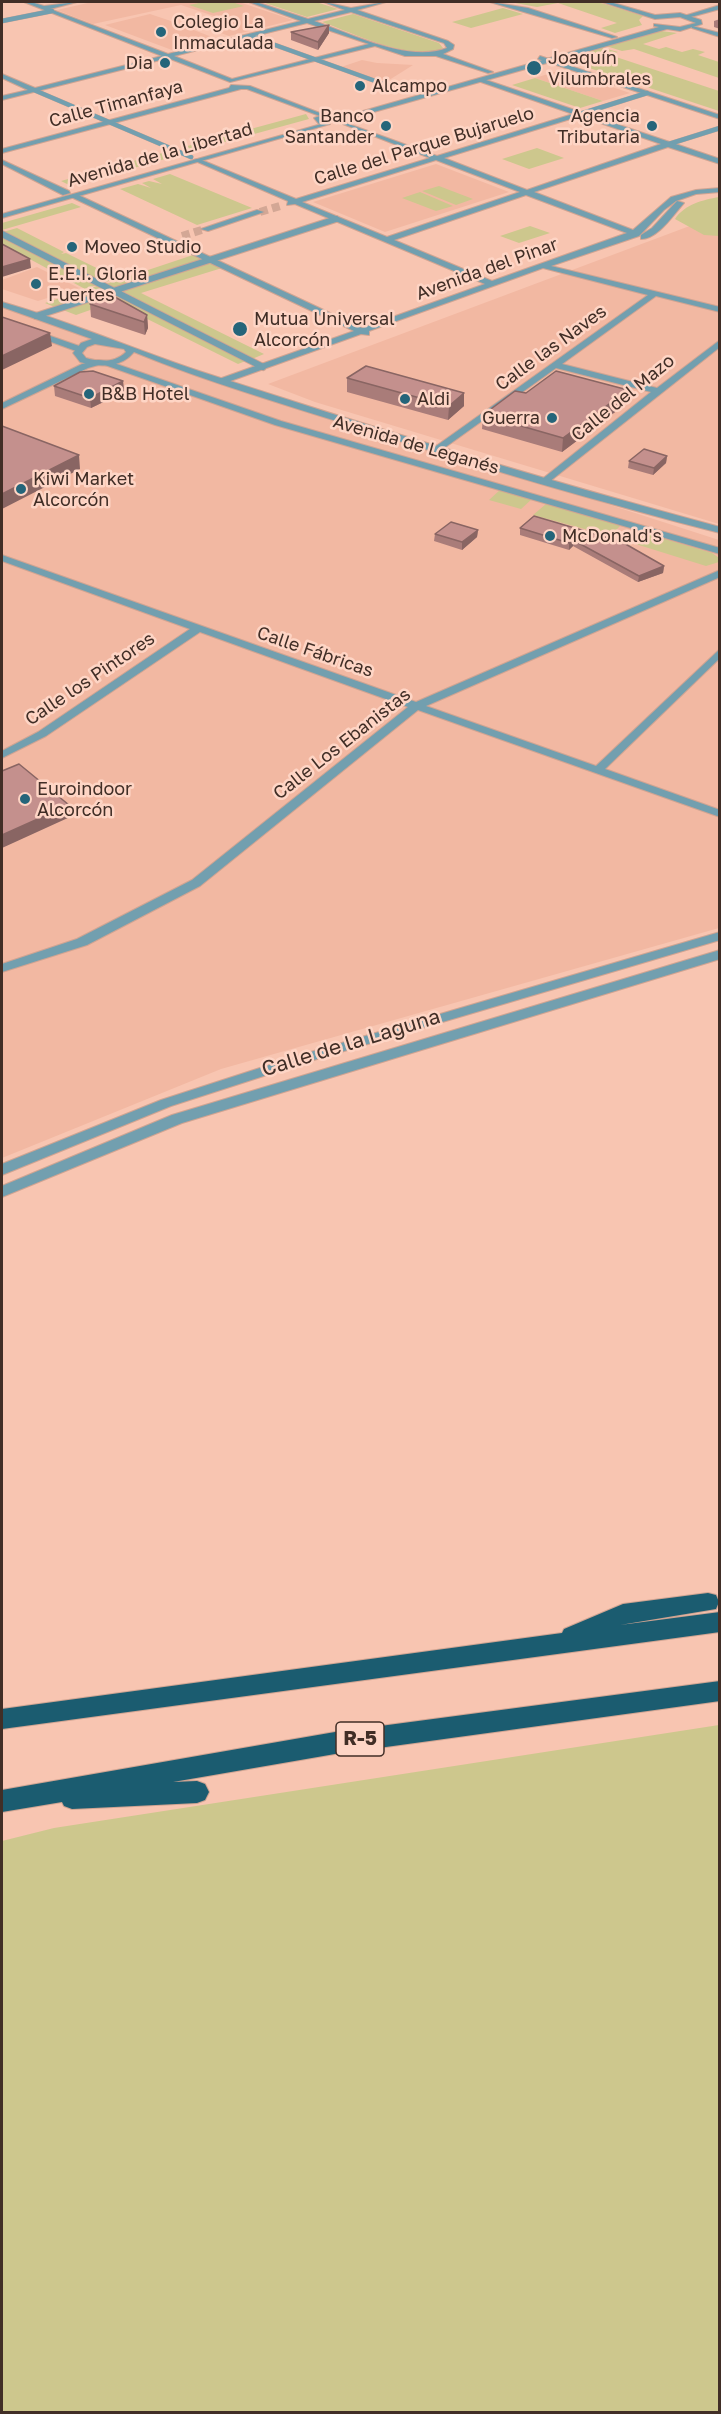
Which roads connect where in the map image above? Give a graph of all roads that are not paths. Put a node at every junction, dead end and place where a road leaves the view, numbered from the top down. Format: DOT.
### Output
graph roads {
  1 [pos="27,2"];
  2 [pos="74,2"];
  3 [pos="252,2"];
  4 [pos="327,2"];
  5 [pos="383,2"];
  6 [pos="397,2"];
  7 [pos="493,2"];
  8 [pos="605,2"];
  9 [pos="614,2"];
  10 [pos="408,5"];
  11 [pos="48,9"];
  12 [pos="720,9"];
  13 [pos="351,10"];
  14 [pos="663,15"];
  15 [pos="687,16"];
  16 [pos="695,18"];
  17 [pos="2,21"];
  18 [pos="308,21"];
  19 [pos="655,21"];
  20 [pos="694,27"];
  21 [pos="664,28"];
  22 [pos="720,35"];
  23 [pos="249,36"];
  24 [pos="614,37"];
  25 [pos="375,44"];
  26 [pos="386,48"];
  27 [pos="446,53"];
  28 [pos="437,54"];
  29 [pos="169,56"];
  30 [pos="543,59"];
  31 [pos="315,60"];
  32 [pos="327,64"];
  33 [pos="497,70"];
  34 [pos="490,72"];
  35 [pos="2,76"];
  36 [pos="230,80"];
  37 [pos="480,80"];
  38 [pos="250,86"];
  39 [pos="392,87"];
  40 [pos="237,88"];
  41 [pos="34,90"];
  42 [pos="646,93"];
  43 [pos="2,98"];
  44 [pos="580,114"];
  45 [pos="720,117"];
  46 [pos="97,118"];
  47 [pos="345,118"];
  48 [pos="323,120"];
  49 [pos="107,122"];
  50 [pos="720,128"];
  51 [pos="2,143"];
  52 [pos="669,144"];
  53 [pos="2,151"];
  54 [pos="194,158"];
  55 [pos="436,158"];
  56 [pos="2,162"];
  57 [pos="720,162"];
  58 [pos="720,192"];
  59 [pos="528,193"];
  60 [pos="70,194"];
  61 [pos="295,201"];
  62 [pos="280,206"];
  63 [pos="2,211"];
  64 [pos="260,212"];
  65 [pos="2,216"];
  66 [pos="336,219"];
  67 [pos="205,229"];
  68 [pos="634,233"];
  69 [pos="2,234"];
  70 [pos="182,236"];
  71 [pos="645,237"];
  72 [pos="168,240"];
  73 [pos="386,240"];
  74 [pos="211,260"];
  75 [pos="543,266"];
  76 [pos="555,269"];
  77 [pos="492,284"];
  78 [pos="502,288"];
  79 [pos="115,291"];
  80 [pos="654,294"];
  81 [pos="2,304"];
  82 [pos="720,310"];
  83 [pos="36,316"];
  84 [pos="2,321"];
  85 [pos="362,331"];
  86 [pos="82,333"];
  87 [pos="372,336"];
  88 [pos="108,342"];
  89 [pos="720,342"];
  90 [pos="128,347"];
  91 [pos="82,350"];
  92 [pos="159,360"];
  93 [pos="118,361"];
  94 [pos="101,363"];
  95 [pos="556,364"];
  96 [pos="263,367"];
  97 [pos="222,381"];
  98 [pos="235,385"];
  99 [pos="658,391"];
  100 [pos="2,396"];
  101 [pos="2,406"];
  102 [pos="437,449"];
  103 [pos="546,480"];
  104 [pos="720,530"];
  105 [pos="720,551"];
  106 [pos="2,558"];
  107 [pos="720,573"];
  108 [pos="198,629"];
  109 [pos="720,652"];
  110 [pos="416,706"];
  111 [pos="2,755"];
  112 [pos="598,770"];
  113 [pos="720,814"];
  114 [pos="720,936"];
  115 [pos="720,954"];
  116 [pos="2,968"];
  117 [pos="2,1170"];
  118 [pos="2,1192"];
  119 [pos="708,1602"];
  120 [pos="720,1622"];
  121 [pos="551,1645"];
  122 [pos="720,1691"];
  123 [pos="2,1719"];
  124 [pos="197,1792"];
  125 [pos="2,1801"];
  1 -- 11 [label="street"];
  2 -- 11 [label="street"];
  3 -- 18 [label="street"];
  4 -- 13 [label="street"];
  5 -- 13 [label="street"];
  6 -- 10 [label="street"];
  7 -- 24 [label="street"];
  8 -- 19 [label="street"];
  9 -- 14 [label="street"];
  11 -- 17 [label="street"];
  11 -- 29 [label="street"];
  12 -- 15 [label="street"];
  12 -- 16 [label="street"];
  13 -- 18 [label="street"];
  13 -- 27 [label="street"];
  14 -- 15 [label="street"];
  14 -- 19 [label="street"];
  15 -- 16 [label="street"];
  16 -- 20 [label="street"];
  18 -- 23 [label="street"];
  18 -- 25 [label="street"];
  19 -- 21 [label="street"];
  19 -- 24 [label="street"];
  20 -- 21 [label="street"];
  20 -- 22 [label="street"];
  21 -- 30 [label="street"];
  23 -- 29 [label="street"];
  23 -- 31 [label="street"];
  24 -- 30 [label="street"];
  25 -- 26 [label="street"];
  25 -- 31 [label="street, Calle Timanfaya"];
  26 -- 28 [label="street"];
  26 -- 32 [label="street"];
  27 -- 28 [label="street"];
  27 -- 33 [label="street"];
  28 -- 34 [label="street"];
  29 -- 36 [label="street"];
  29 -- 41 [label="street"];
  30 -- 33 [label="street"];
  30 -- 37 [label="street"];
  30 -- 42 [label="street"];
  31 -- 32 [label="street"];
  31 -- 36 [label="street, Calle Timanfaya"];
  32 -- 38 [label="street"];
  32 -- 39 [label="street"];
  33 -- 34 [label="street"];
  34 -- 47 [label="street"];
  35 -- 41 [label="street"];
  36 -- 38 [label="street"];
  36 -- 40 [label="street"];
  36 -- 46 [label="street, Calle Timanfaya"];
  37 -- 44 [label="street"];
  37 -- 47 [label="street"];
  38 -- 40 [label="street, Calle Timanfaya"];
  38 -- 48 [label="street"];
  40 -- 49 [label="street, Calle Timanfaya"];
  41 -- 43 [label="street"];
  41 -- 46 [label="street"];
  42 -- 44 [label="street, Calle del Parque Bujaruelo"];
  42 -- 45 [label="street"];
  44 -- 52 [label="street"];
  44 -- 55 [label="street, Calle del Parque Bujaruelo"];
  46 -- 49 [label="street"];
  46 -- 51 [label="street, Calle Timanfaya"];
  47 -- 48 [label="street"];
  47 -- 55 [label="street"];
  48 -- 54 [label="street, Avenida de la Libertad"];
  49 -- 53 [label="street, Calle Timanfaya"];
  49 -- 54 [label="street"];
  50 -- 52 [label="street"];
  52 -- 57 [label="street"];
  52 -- 59 [label="street"];
  54 -- 60 [label="street, Avenida de la Libertad"];
  54 -- 61 [label="street"];
  55 -- 59 [label="street"];
  55 -- 61 [label="street, Calle del Parque Bujaruelo"];
  56 -- 60 [label="street"];
  58 -- 68 [label="street, Avenida del Pinar"];
  58 -- 71 [label="street, Avenida del Pinar"];
  59 -- 68 [label="street"];
  59 -- 73 [label="street"];
  60 -- 63 [label="street, Avenida de la Libertad"];
  60 -- 65 [label="street, Avenida de la Libertad"];
  60 -- 72 [label="street"];
  61 -- 62 [label="street, Calle del Parque Bujaruelo"];
  61 -- 66 [label="street"];
  64 -- 67 [label="street"];
  66 -- 73 [label="street"];
  66 -- 74 [label="street"];
  68 -- 71 [label="street"];
  68 -- 75 [label="street, Avenida del Pinar"];
  69 -- 79 [label="street"];
  70 -- 72 [label="street"];
  71 -- 76 [label="street, Avenida del Pinar"];
  72 -- 74 [label="street"];
  73 -- 77 [label="street"];
  74 -- 79 [label="street"];
  74 -- 85 [label="street"];
  75 -- 76 [label="street"];
  75 -- 77 [label="street, Avenida del Pinar"];
  76 -- 78 [label="street, Avenida del Pinar"];
  76 -- 80 [label="street"];
  77 -- 78 [label="street"];
  77 -- 85 [label="street, Avenida del Pinar"];
  78 -- 87 [label="street, Avenida del Pinar"];
  79 -- 83 [label="street"];
  79 -- 96 [label="street"];
  80 -- 82 [label="street"];
  80 -- 95 [label="street, Calle las Naves"];
  81 -- 83 [label="street"];
  83 -- 86 [label="street"];
  84 -- 91 [label="street"];
  85 -- 87 [label="street"];
  85 -- 96 [label="street, Avenida del Pinar"];
  86 -- 88 [label="street"];
  86 -- 91 [label="street"];
  87 -- 98 [label="street, Avenida del Pinar"];
  88 -- 90 [label="street, Avenida de Leganés"];
  88 -- 91 [label="street"];
  89 -- 99 [label="street, Calle del Mazo"];
  90 -- 92 [label="street, Avenida de Leganés"];
  90 -- 93 [label="street"];
  91 -- 94 [label="street, Avenida de Leganés"];
  91 -- 100 [label="street"];
  92 -- 93 [label="street, Avenida de Leganés"];
  92 -- 97 [label="street, Avenida de Leganés"];
  93 -- 94 [label="street, Avenida de Leganés"];
  94 -- 101 [label="street"];
  94 -- 105 [label="street, Avenida de Leganés"];
  95 -- 99 [label="street"];
  95 -- 102 [label="street, Calle las Naves"];
  96 -- 97 [label="street, Avenida del Pinar"];
  97 -- 98 [label="street, Avenida de Leganés"];
  98 -- 102 [label="street, Avenida de Leganés"];
  99 -- 103 [label="street, Calle del Mazo"];
  102 -- 103 [label="street, Avenida de Leganés"];
  103 -- 104 [label="street, Avenida de Leganés"];
  106 -- 108 [label="street, Calle Fábricas"];
  107 -- 110 [label="street, Calle Los Ebanistas"];
  108 -- 110 [label="street, Calle Fábricas"];
  108 -- 111 [label="street, Calle los Pintores"];
  109 -- 112 [label="street"];
  110 -- 112 [label="street, Calle Fábricas"];
  110 -- 116 [label="street, Calle Los Ebanistas"];
  112 -- 113 [label="street, Calle Fábricas"];
  114 -- 117 [label="street, Calle de la Laguna"];
  115 -- 118 [label="street, Calle de la Laguna"];
  119 -- 121 [label="highway"];
  120 -- 121 [label="highway"];
  121 -- 123 [label="highway"];
  122 -- 125 [label="highway, R-5"];
  124 -- 125 [label="highway"];
}
